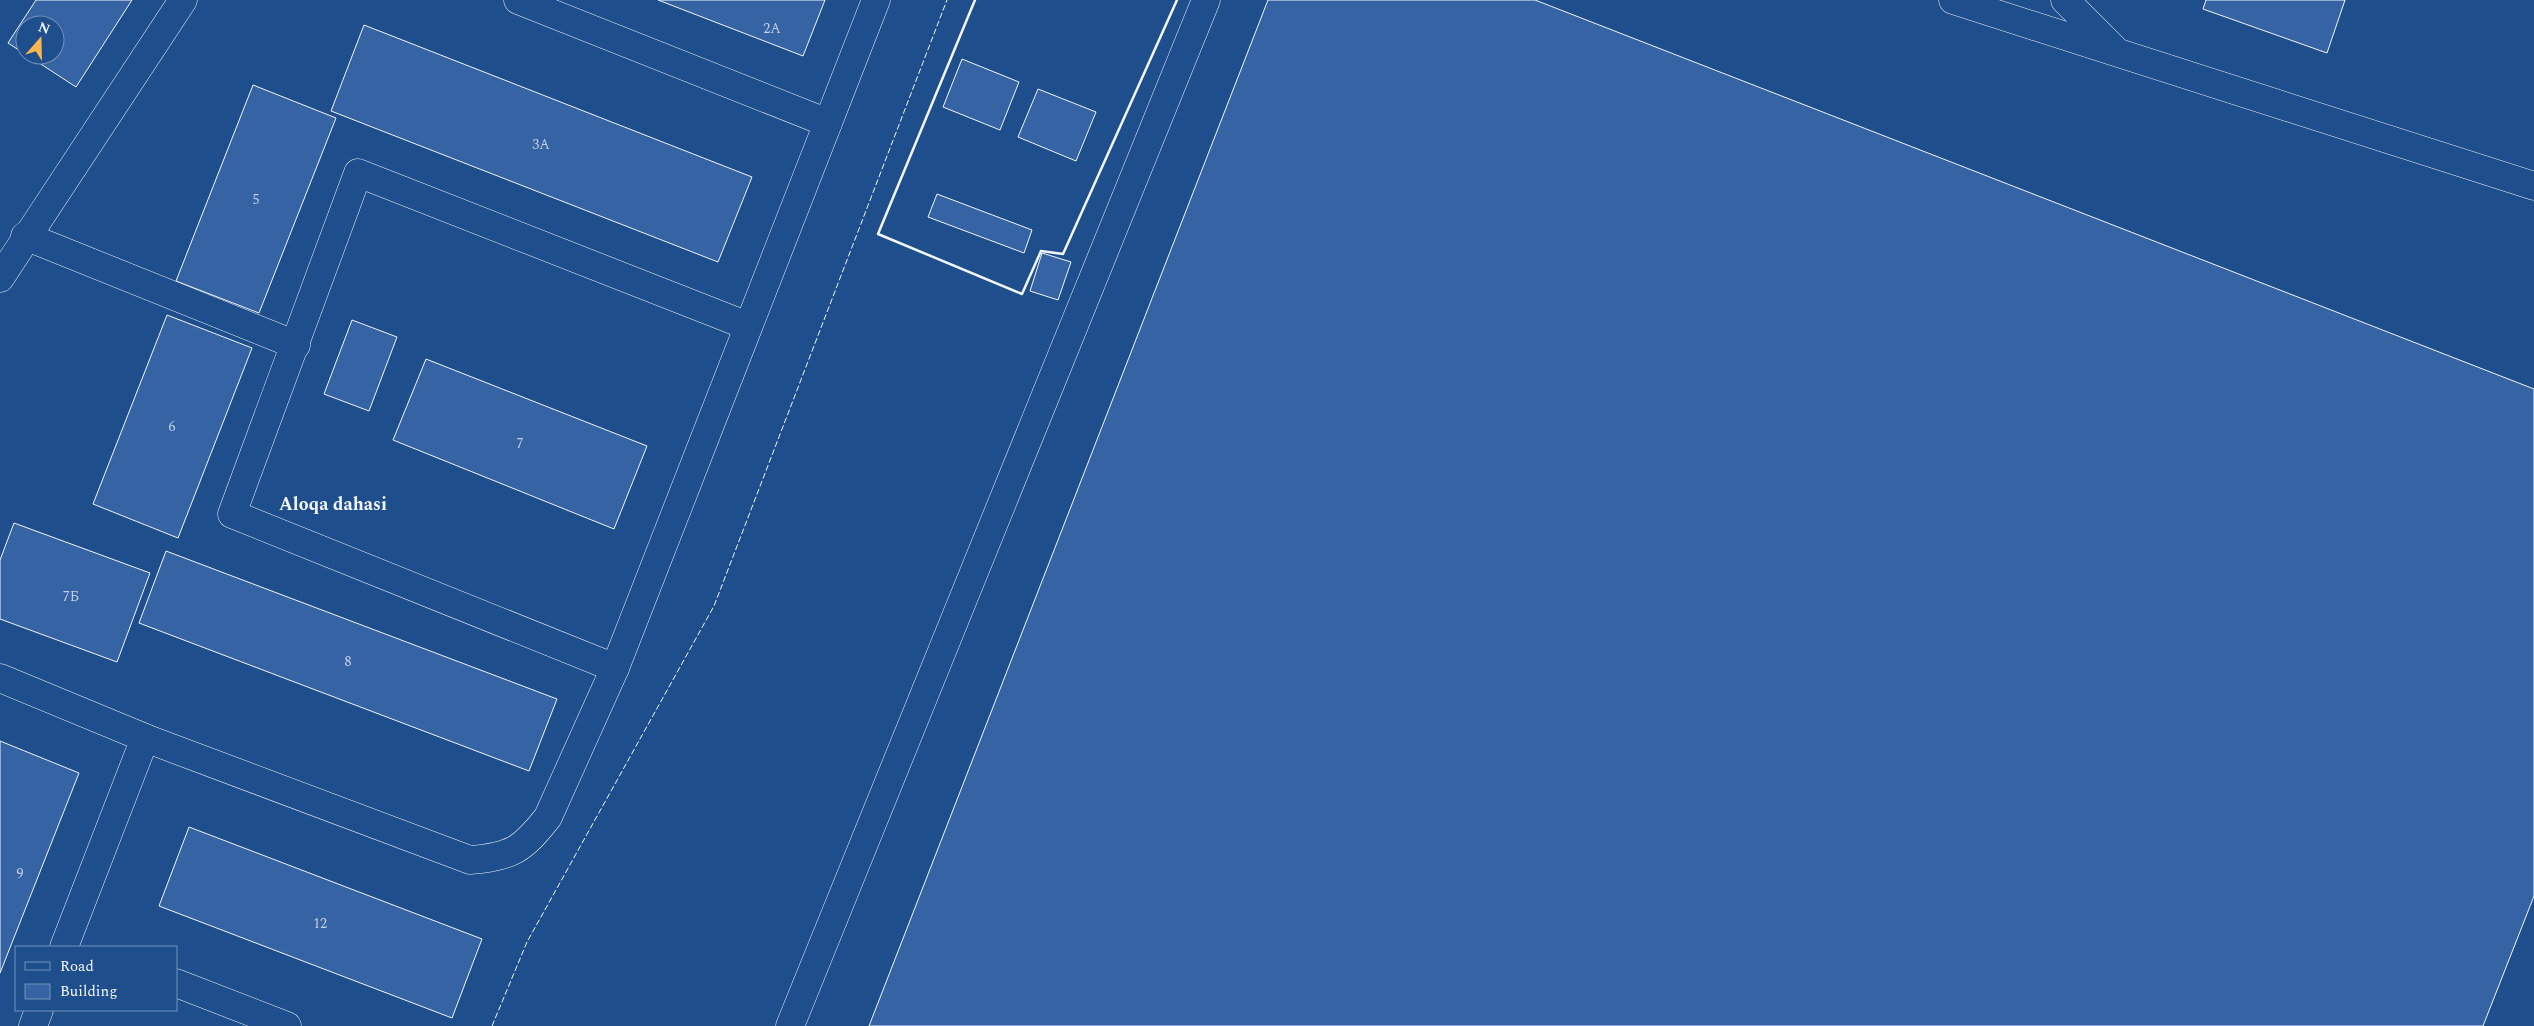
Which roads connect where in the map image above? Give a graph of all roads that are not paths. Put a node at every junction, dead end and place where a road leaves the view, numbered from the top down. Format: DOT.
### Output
graph roads {
  1 [pos="183,0"];
  2 [pos="518,0"];
  3 [pos="876,0"];
  4 [pos="1206,0"];
  5 [pos="1953,0"];
  6 [pos="2065,0"];
  7 [pos="2118,53"];
  8 [pos="828,123"];
  9 [pos="2534,186"];
  10 [pos="25,236"];
  11 [pos="0,278"];
  12 [pos="748,326"];
  13 [pos="296,345"];
  14 [pos="615,668"];
  15 [pos="0,678"];
  16 [pos="145,738"];
  17 [pos="71,945"];
  18 [pos="178,984"];
  19 [pos="39,1011"];
  20 [pos="33,1026"];
  21 [pos="287,1026"];
  22 [pos="790,1026"];
  1 -- 10 [label="street"];
  2 -- 8 [label="street"];
  3 -- 8 [label="street"];
  4 -- 22 [label="street"];
  5 -- 7 [label="street"];
  6 -- 7 [label="street"];
  7 -- 9 [label="street"];
  8 -- 12 [label="street"];
  10 -- 11 [label="street"];
  10 -- 13 [label="street"];
  12 -- 13 [label="street"];
  12 -- 14 [label="street"];
  13 -- 14 [label="street"];
  14 -- 16 [label="street"];
  15 -- 16 [label="street"];
  16 -- 17 [label="street"];
  18 -- 21 [label="street"];
  19 -- 20 [label="street"];
}
